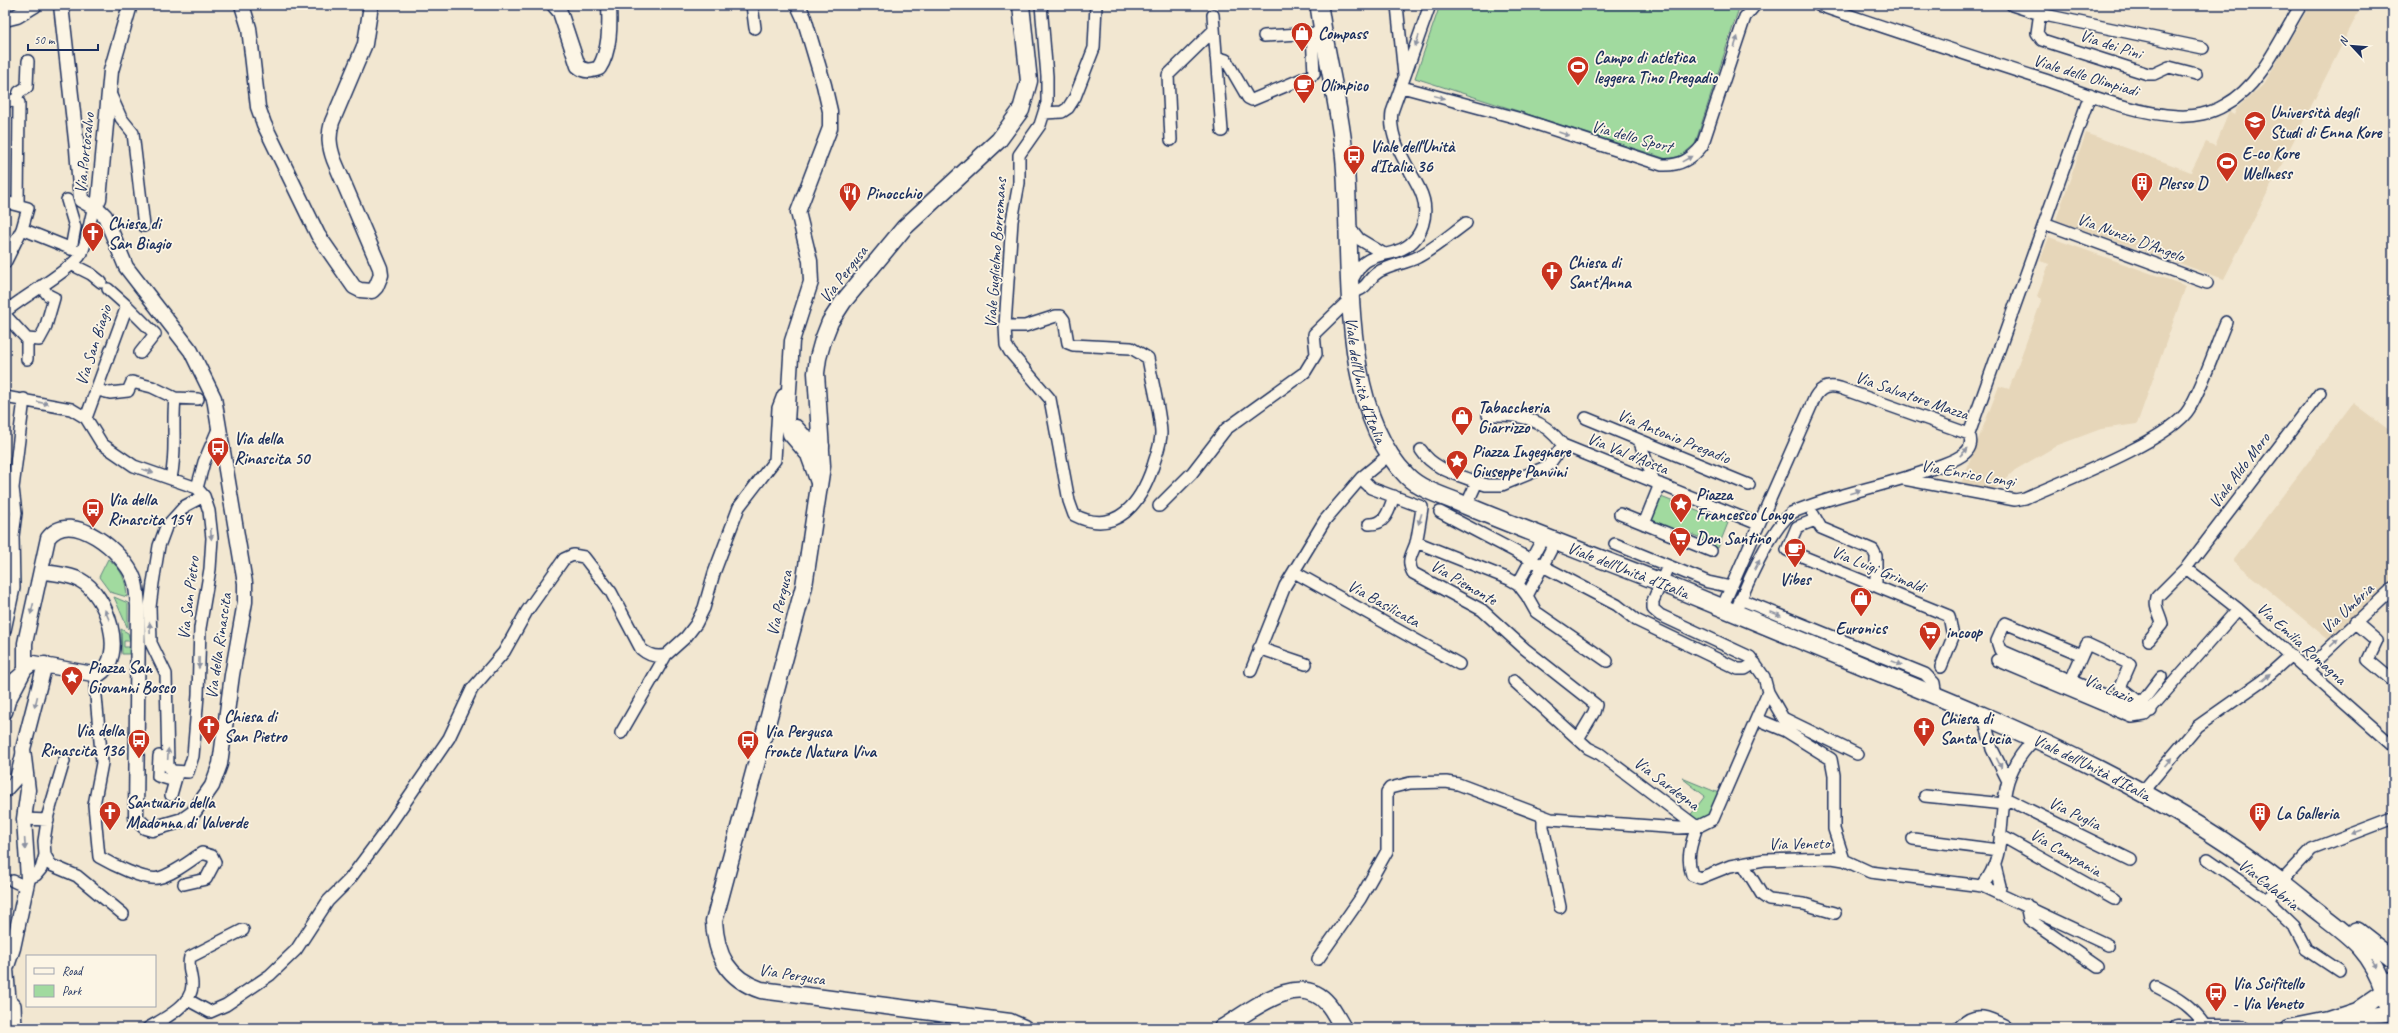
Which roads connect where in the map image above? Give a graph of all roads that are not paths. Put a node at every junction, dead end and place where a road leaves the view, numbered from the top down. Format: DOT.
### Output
graph roads {
  1 [pos="35,5"];
  2 [pos="61,5"];
  3 [pos="130,5"];
  4 [pos="242,5"];
  5 [pos="371,5"];
  6 [pos="554,5"];
  7 [pos="609,5"];
  8 [pos="752,5"];
  9 [pos="798,5"];
  10 [pos="1021,5"];
  11 [pos="1041,5"];
  12 [pos="1096,5"];
  13 [pos="1319,5"];
  14 [pos="1397,5"];
  15 [pos="1430,5"];
  16 [pos="1755,5"];
  17 [pos="1818,5"];
  18 [pos="2012,5"];
  19 [pos="2300,5"];
  20 [pos="2041,9"];
  21 [pos="1213,15"];
  22 [pos="5,19"];
  23 [pos="755,28"];
  24 [pos="1214,30"];
  25 [pos="1317,33"];
  26 [pos="1264,36"];
  27 [pos="2203,48"];
  28 [pos="1216,57"];
  29 [pos="28,61"];
  30 [pos="2196,74"];
  31 [pos="1403,82"];
  32 [pos="108,88"];
  33 [pos="2090,95"];
  34 [pos="5,99"];
  35 [pos="16,102"];
  36 [pos="1044,114"];
  37 [pos="1222,131"];
  38 [pos="1171,140"];
  39 [pos="67,200"];
  40 [pos="5,202"];
  41 [pos="18,205"];
  42 [pos="94,207"];
  43 [pos="1466,223"];
  44 [pos="2044,224"];
  45 [pos="144,226"];
  46 [pos="22,229"];
  47 [pos="71,249"];
  48 [pos="82,253"];
  49 [pos="1358,253"];
  50 [pos="1384,254"];
  51 [pos="5,263"];
  52 [pos="73,265"];
  53 [pos="2207,283"];
  54 [pos="40,286"];
  55 [pos="1351,291"];
  56 [pos="127,306"];
  57 [pos="5,313"];
  58 [pos="2226,322"];
  59 [pos="1005,326"];
  60 [pos="27,339"];
  61 [pos="140,353"];
  62 [pos="27,359"];
  63 [pos="97,390"];
  64 [pos="789,392"];
  65 [pos="2320,393"];
  66 [pos="5,397"];
  67 [pos="175,398"];
  68 [pos="24,399"];
  69 [pos="198,399"];
  70 [pos="819,408"];
  71 [pos="789,412"];
  72 [pos="1488,415"];
  73 [pos="86,418"];
  74 [pos="1586,418"];
  75 [pos="219,427"];
  76 [pos="796,427"];
  77 [pos="1969,434"];
  78 [pos="1639,440"];
  79 [pos="1563,445"];
  80 [pos="800,446"];
  81 [pos="822,446"];
  82 [pos="1421,450"];
  83 [pos="1390,454"];
  84 [pos="14,469"];
  85 [pos="172,478"];
  86 [pos="1360,478"];
  87 [pos="1904,479"];
  88 [pos="1477,482"];
  89 [pos="1657,483"];
  90 [pos="819,485"];
  91 [pos="1749,485"];
  92 [pos="5,491"];
  93 [pos="201,492"];
  94 [pos="1394,496"];
  95 [pos="1159,506"];
  96 [pos="1466,506"];
  97 [pos="1811,506"];
  98 [pos="1440,512"];
  99 [pos="1620,514"];
  100 [pos="1815,520"];
  101 [pos="1369,524"];
  102 [pos="1644,524"];
  103 [pos="1758,524"];
  104 [pos="1550,538"];
  105 [pos="1416,542"];
  106 [pos="1615,544"];
  107 [pos="1711,551"];
  108 [pos="1531,560"];
  109 [pos="1543,566"];
  110 [pos="1668,566"];
  111 [pos="2186,568"];
  112 [pos="41,571"];
  113 [pos="1294,572"];
  114 [pos="1661,582"];
  115 [pos="1518,584"];
  116 [pos="1732,585"];
  117 [pos="1876,586"];
  118 [pos="2393,588"];
  119 [pos="1527,596"];
  120 [pos="1736,602"];
  121 [pos="2238,609"];
  122 [pos="2356,622"];
  123 [pos="5,630"];
  124 [pos="2149,640"];
  125 [pos="1260,648"];
  126 [pos="2082,655"];
  127 [pos="2290,655"];
  128 [pos="666,656"];
  129 [pos="1997,660"];
  130 [pos="1607,662"];
  131 [pos="1755,663"];
  132 [pos="45,664"];
  133 [pos="1306,664"];
  134 [pos="1459,664"];
  135 [pos="1941,667"];
  136 [pos="25,669"];
  137 [pos="2306,670"];
  138 [pos="1251,671"];
  139 [pos="98,675"];
  140 [pos="2161,677"];
  141 [pos="2071,680"];
  142 [pos="1514,681"];
  143 [pos="2393,681"];
  144 [pos="5,688"];
  145 [pos="1768,692"];
  146 [pos="2141,703"];
  147 [pos="2150,711"];
  148 [pos="5,712"];
  149 [pos="2140,716"];
  150 [pos="1984,717"];
  151 [pos="1757,719"];
  152 [pos="621,733"];
  153 [pos="1578,739"];
  154 [pos="2034,740"];
  155 [pos="2393,746"];
  156 [pos="24,749"];
  157 [pos="1857,754"];
  158 [pos="159,756"];
  159 [pos="64,761"];
  160 [pos="176,776"];
  161 [pos="2008,781"];
  162 [pos="2143,791"];
  163 [pos="5,792"];
  164 [pos="171,795"];
  165 [pos="1925,796"];
  166 [pos="2004,801"];
  167 [pos="1543,817"];
  168 [pos="2393,818"];
  169 [pos="24,819"];
  170 [pos="48,820"];
  171 [pos="1697,827"];
  172 [pos="2000,835"];
  173 [pos="1913,838"];
  174 [pos="1998,850"];
  175 [pos="46,855"];
  176 [pos="2208,859"];
  177 [pos="1844,860"];
  178 [pos="2130,860"];
  179 [pos="1743,864"];
  180 [pos="1996,866"];
  181 [pos="2282,881"];
  182 [pos="22,882"];
  183 [pos="184,884"];
  184 [pos="1982,886"];
  185 [pos="1999,892"];
  186 [pos="2114,899"];
  187 [pos="2268,901"];
  188 [pos="2026,905"];
  189 [pos="1560,907"];
  190 [pos="1835,913"];
  191 [pos="123,914"];
  192 [pos="243,930"];
  193 [pos="2108,945"];
  194 [pos="1318,959"];
  195 [pos="2393,959"];
  196 [pos="2098,967"];
  197 [pos="2339,971"];
  198 [pos="2389,985"];
  199 [pos="2157,987"];
  200 [pos="8,998"];
  201 [pos="188,1000"];
  202 [pos="2393,1010"];
  203 [pos="2393,1013"];
  204 [pos="2329,1020"];
  205 [pos="2207,1027"];
  206 [pos="8,1028"];
  207 [pos="16,1028"];
  208 [pos="148,1028"];
  209 [pos="1024,1028"];
  210 [pos="1222,1028"];
  211 [pos="1343,1028"];
  212 [pos="1962,1028"];
  213 [pos="2004,1028"];
  214 [pos="2178,1028"];
  215 [pos="2241,1028"];
  216 [pos="2289,1028"];
  1 -- 22 [label="street"];
  2 -- 42 [label="street, Via della Rinascita"];
  3 -- 32 [label="street, Via Portosalvo"];
  4 -- 5 [label="street"];
  6 -- 7 [label="street"];
  8 -- 23 [label="street"];
  9 -- 64 [label="street"];
  10 -- 70 [label="main road, Via Pergusa"];
  11 -- 36 [label="street, Viale Guglielmo Borremans"];
  12 -- 36 [label="street"];
  13 -- 25 [label="main road, Viale dell'Unità d'Italia"];
  14 -- 31 [label="street"];
  15 -- 31 [label="street, one-way"];
  31 -- 16 [label="street, Via dello Sport, one-way"];
  17 -- 33 [label="street, Viale delle Olimpiadi"];
  18 -- 20 [label="street, Via dei Pini"];
  19 -- 33 [label="street, Viale delle Olimpiadi"];
  20 -- 27 [label="street, Via dei Pini"];
  20 -- 30 [label="street, Via dei Pini"];
  21 -- 24 [label="street"];
  24 -- 28 [label="street"];
  24 -- 38 [label="street"];
  25 -- 26 [label="street"];
  25 -- 28 [label="street"];
  25 -- 49 [label="main road, Viale dell'Unità d'Italia"];
  28 -- 37 [label="street"];
  29 -- 35 [label="street"];
  31 -- 50 [label="street"];
  32 -- 42 [label="street, Via Portosalvo"];
  32 -- 45 [label="street"];
  33 -- 44 [label="street, Via Salvatore Mazza"];
  34 -- 35 [label="street"];
  35 -- 41 [label="street"];
  36 -- 59 [label="street, Viale Guglielmo Borremans"];
  39 -- 47 [label="street"];
  40 -- 41 [label="street"];
  41 -- 46 [label="street"];
  42 -- 48 [label="street, Via Portosalvo"];
  42 -- 75 [label="street, Via della Rinascita"];
  43 -- 55 [label="street"];
  44 -- 53 [label="street, Via Nunzio D'Angelo"];
  44 -- 77 [label="street, Via Salvatore Mazza"];
  46 -- 47 [label="street"];
  46 -- 51 [label="street"];
  47 -- 48 [label="street"];
  48 -- 52 [label="street, Via Portosalvo"];
  49 -- 50 [label="street"];
  49 -- 50 [label="street"];
  49 -- 55 [label="main road, Viale dell'Unità d'Italia"];
  52 -- 54 [label="street, Via Portosalvo"];
  52 -- 56 [label="street, Via San Biagio"];
  54 -- 57 [label="street, Via Portosalvo"];
  54 -- 60 [label="street"];
  55 -- 83 [label="main road, Viale dell'Unità d'Italia"];
  55 -- 95 [label="street"];
  56 -- 61 [label="street"];
  56 -- 63 [label="street, Via San Biagio"];
  57 -- 60 [label="street"];
  58 -- 87 [label="street, Via Enrico Longi"];
  59 -- 59 [label="street, Viale Guglielmo Borremans"];
  60 -- 62 [label="street"];
  63 -- 67 [label="street"];
  63 -- 73 [label="street, Via San Biagio"];
  64 -- 71 [label="street"];
  64 -- 128 [label="street"];
  65 -- 111 [label="street, Viale Aldo Moro"];
  66 -- 68 [label="street"];
  67 -- 69 [label="street"];
  67 -- 85 [label="street"];
  68 -- 73 [label="street, one-way"];
  68 -- 84 [label="street"];
  70 -- 76 [label="street"];
  70 -- 81 [label="main road, Via Pergusa"];
  71 -- 76 [label="street"];
  71 -- 80 [label="street"];
  72 -- 79 [label="street, Via Val d'Aosta"];
  73 -- 85 [label="street, one-way"];
  74 -- 78 [label="street, Via Antonio Pregadio"];
  75 -- 93 [label="street"];
  75 -- 112 [label="street, Via della Rinascita"];
  76 -- 81 [label="street"];
  87 -- 77 [label="street, one-way"];
  77 -- 103 [label="street, Via Salvatore Mazza"];
  78 -- 89 [label="street"];
  78 -- 91 [label="street, Via Antonio Pregadio"];
  79 -- 88 [label="street"];
  79 -- 89 [label="street, Via Val d'Aosta"];
  80 -- 81 [label="street"];
  80 -- 90 [label="street"];
  81 -- 90 [label="main road, Via Pergusa"];
  82 -- 88 [label="street"];
  83 -- 86 [label="street"];
  83 -- 96 [label="main road, Viale dell'Unità d'Italia"];
  84 -- 92 [label="street"];
  84 -- 123 [label="street"];
  85 -- 93 [label="street"];
  86 -- 94 [label="street"];
  86 -- 113 [label="street"];
  97 -- 87 [label="street, Via Enrico Longi, one-way"];
  88 -- 96 [label="street"];
  89 -- 102 [label="street"];
  89 -- 103 [label="street, Via Val d'Aosta"];
  90 -- 209 [label="main road, Via Pergusa"];
  93 -- 160 [label="street, Via San Pietro, one-way"];
  160 -- 93 [label="street, Via San Pietro, one-way"];
  94 -- 101 [label="street"];
  94 -- 105 [label="street, one-way"];
  96 -- 104 [label="main road, Viale dell'Unità d'Italia"];
  97 -- 100 [label="street"];
  120 -- 97 [label="street, Via Enrico Longi, one-way"];
  98 -- 108 [label="street"];
  99 -- 102 [label="street"];
  100 -- 117 [label="street"];
  100 -- 117 [label="street, Via Luigi Grimaldi"];
  102 -- 107 [label="street"];
  103 -- 116 [label="street, Via Salvatore Mazza"];
  104 -- 108 [label="street"];
  104 -- 109 [label="street"];
  104 -- 114 [label="main road, Viale dell'Unità d'Italia"];
  105 -- 115 [label="street, Via Piemonte"];
  105 -- 153 [label="street, Via Piemonte"];
  106 -- 110 [label="street"];
  108 -- 109 [label="street"];
  108 -- 115 [label="street"];
  109 -- 119 [label="street"];
  109 -- 131 [label="street"];
  110 -- 114 [label="street"];
  110 -- 116 [label="street"];
  111 -- 121 [label="street, Via Emilia Romagna"];
  111 -- 124 [label="street, Viale Aldo Moro"];
  112 -- 136 [label="street, Via della Rinascita, one-way"];
  139 -- 112 [label="street, one-way"];
  113 -- 125 [label="street"];
  113 -- 134 [label="street, Via Basilicata"];
  114 -- 120 [label="main road, Viale dell'Unità d'Italia"];
  114 -- 131 [label="street"];
  115 -- 119 [label="street, Via Piemonte"];
  116 -- 120 [label="street, Via Salvatore Mazza"];
  116 -- 120 [label="street"];
  117 -- 135 [label="street, Via Luigi Grimaldi"];
  118 -- 122 [label="street, Via Umbria"];
  119 -- 130 [label="street, Via Piemonte"];
  120 -- 150 [label="main road, Viale dell'Unità d'Italia"];
  121 -- 127 [label="street, Via Emilia Romagna"];
  121 -- 147 [label="street, Via Lazio"];
  137 -- 122 [label="street, Via Umbria, one-way"];
  122 -- 143 [label="street"];
  125 -- 133 [label="street"];
  125 -- 138 [label="street"];
  126 -- 141 [label="street"];
  126 -- 141 [label="street"];
  126 -- 146 [label="street"];
  127 -- 137 [label="street, Via Emilia Romagna"];
  162 -- 127 [label="street, one-way"];
  128 -- 152 [label="street"];
  128 -- 201 [label="street"];
  129 -- 149 [label="street, Via Lazio"];
  131 -- 145 [label="street"];
  132 -- 136 [label="street"];
  132 -- 139 [label="street"];
  132 -- 156 [label="street, one-way"];
  136 -- 144 [label="street"];
  136 -- 148 [label="street"];
  137 -- 155 [label="street, Via Emilia Romagna"];
  139 -- 183 [label="street"];
  140 -- 146 [label="street"];
  141 -- 149 [label="street"];
  142 -- 153 [label="street, Via Sardegna"];
  145 -- 151 [label="street, Via Sardegna"];
  145 -- 157 [label="street"];
  146 -- 147 [label="street"];
  147 -- 149 [label="street, Via Lazio"];
  150 -- 154 [label="main road, Viale dell'Unità d'Italia"];
  150 -- 161 [label="street, one-way"];
  151 -- 171 [label="street, Via Sardegna"];
  151 -- 177 [label="street"];
  153 -- 171 [label="street, Via Sardegna"];
  154 -- 161 [label="street"];
  154 -- 162 [label="main road, Viale dell'Unità d'Italia"];
  156 -- 163 [label="street"];
  156 -- 169 [label="street"];
  158 -- 160 [label="street"];
  159 -- 170 [label="street"];
  160 -- 164 [label="street"];
  161 -- 166 [label="street"];
  162 -- 181 [label="main road, Viale dell'Unità d'Italia"];
  165 -- 166 [label="street, Via Puglia"];
  166 -- 172 [label="street"];
  166 -- 178 [label="street, Via Puglia"];
  167 -- 171 [label="street"];
  167 -- 189 [label="street"];
  167 -- 194 [label="street"];
  168 -- 181 [label="street, one-way"];
  169 -- 170 [label="street"];
  169 -- 182 [label="street, one-way"];
  170 -- 175 [label="street"];
  171 -- 179 [label="street, Via Veneto"];
  172 -- 174 [label="street"];
  172 -- 186 [label="street, Via Campania"];
  173 -- 174 [label="street"];
  174 -- 180 [label="street"];
  175 -- 182 [label="street"];
  175 -- 191 [label="street"];
  176 -- 187 [label="street, Via Calabria"];
  177 -- 179 [label="street, Via Veneto"];
  177 -- 184 [label="street, Via Veneto"];
  179 -- 190 [label="street"];
  180 -- 184 [label="street"];
  180 -- 185 [label="street"];
  181 -- 187 [label="street"];
  181 -- 195 [label="main road, Viale dell'Unità d'Italia"];
  181 -- 198 [label="main road, Viale dell'Unità d'Italia, one-way"];
  182 -- 200 [label="street"];
  184 -- 185 [label="street, Via Veneto"];
  185 -- 188 [label="street, Via Veneto"];
  187 -- 197 [label="street, Via Calabria"];
  188 -- 193 [label="street, Via Veneto"];
  188 -- 196 [label="street"];
  192 -- 201 [label="street"];
  198 -- 202 [label="main road, Viale dell'Unità d'Italia"];
  198 -- 204 [label="main road"];
  199 -- 205 [label="street"];
  200 -- 206 [label="street"];
  200 -- 207 [label="street"];
  201 -- 208 [label="street"];
  203 -- 204 [label="main road"];
  204 -- 216 [label="main road"];
  205 -- 214 [label="main road"];
  205 -- 215 [label="main road"];
  210 -- 211 [label="main road"];
  212 -- 213 [label="main road"];
}
